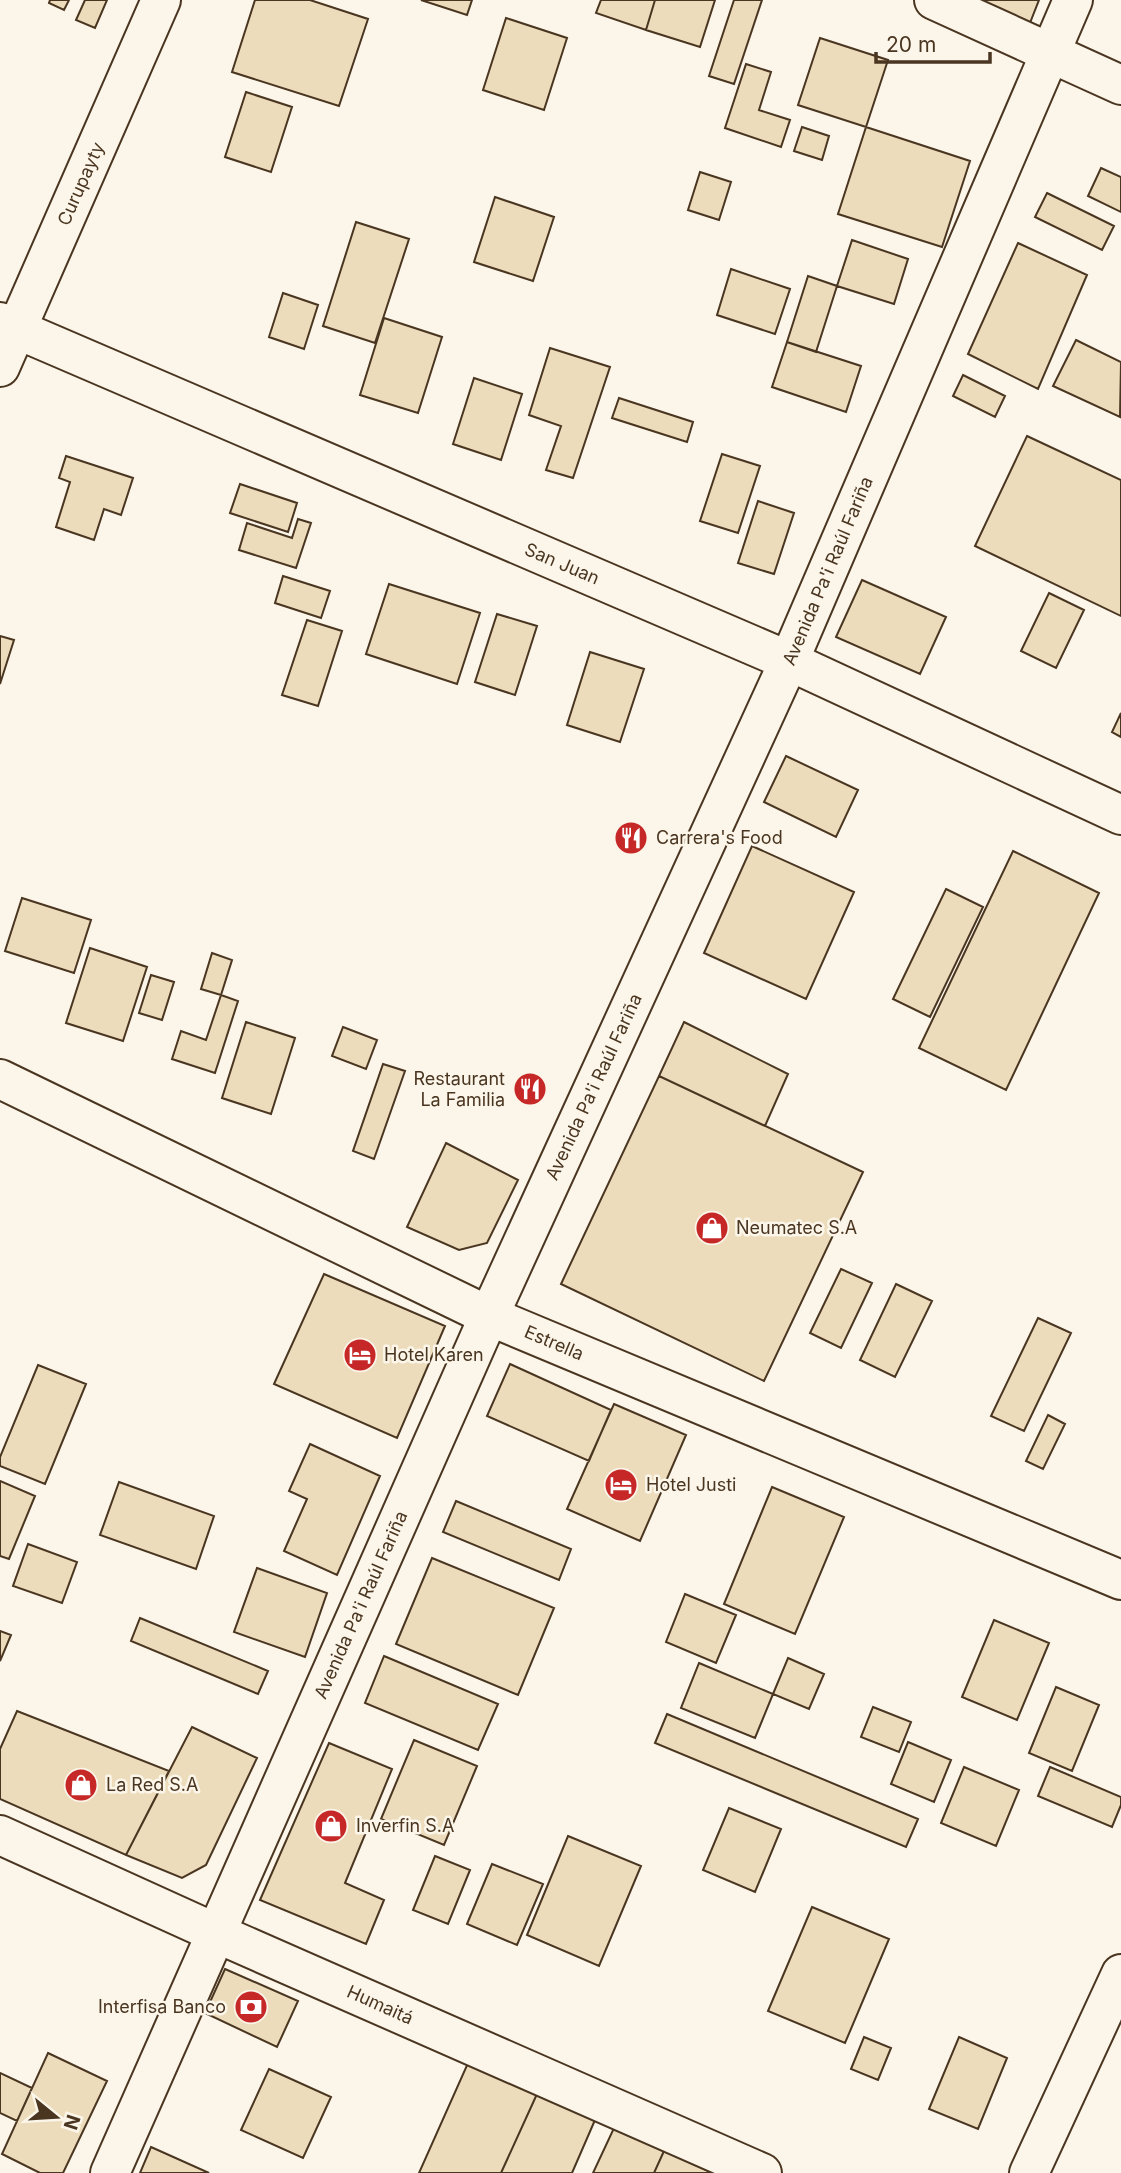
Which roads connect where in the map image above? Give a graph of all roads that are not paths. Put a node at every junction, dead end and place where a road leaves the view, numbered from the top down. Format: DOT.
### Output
graph roads {
  1 [pos="161,0"];
  2 [pos="934,0"];
  3 [pos="1073,0"];
  4 [pos="1050,52"];
  5 [pos="1121,85"];
  6 [pos="8,326"];
  7 [pos="0,367"];
  8 [pos="789,661"];
  9 [pos="1121,815"];
  10 [pos="0,1079"];
  11 [pos="489,1316"];
  12 [pos="1121,1580"];
  13 [pos="0,1835"];
  14 [pos="216,1933"];
  15 [pos="1121,1974"];
  16 [pos="110,2173"];
  17 [pos="762,2173"];
  18 [pos="1029,2173"];
  1 -- 6 [label="main road, Curupayty"];
  2 -- 4 [label="main road"];
  3 -- 4 [label="main road, Avenida Pa'i Raúl Fariña"];
  4 -- 5 [label="main road"];
  4 -- 8 [label="main road, Avenida Pa'i Raúl Fariña"];
  6 -- 7 [label="main road, Curupayty"];
  6 -- 8 [label="main road, San Juan"];
  8 -- 9 [label="main road, San Juan"];
  8 -- 11 [label="main road, Avenida Pa'i Raúl Fariña"];
  10 -- 11 [label="main road, Estrella"];
  11 -- 12 [label="main road, Estrella"];
  11 -- 14 [label="main road, Avenida Pa'i Raúl Fariña"];
  13 -- 14 [label="main road, Humaitá"];
  14 -- 16 [label="main road, Avenida Pa'i Raúl Fariña"];
  14 -- 17 [label="main road, Humaitá"];
  15 -- 18 [label="main road"];
}
